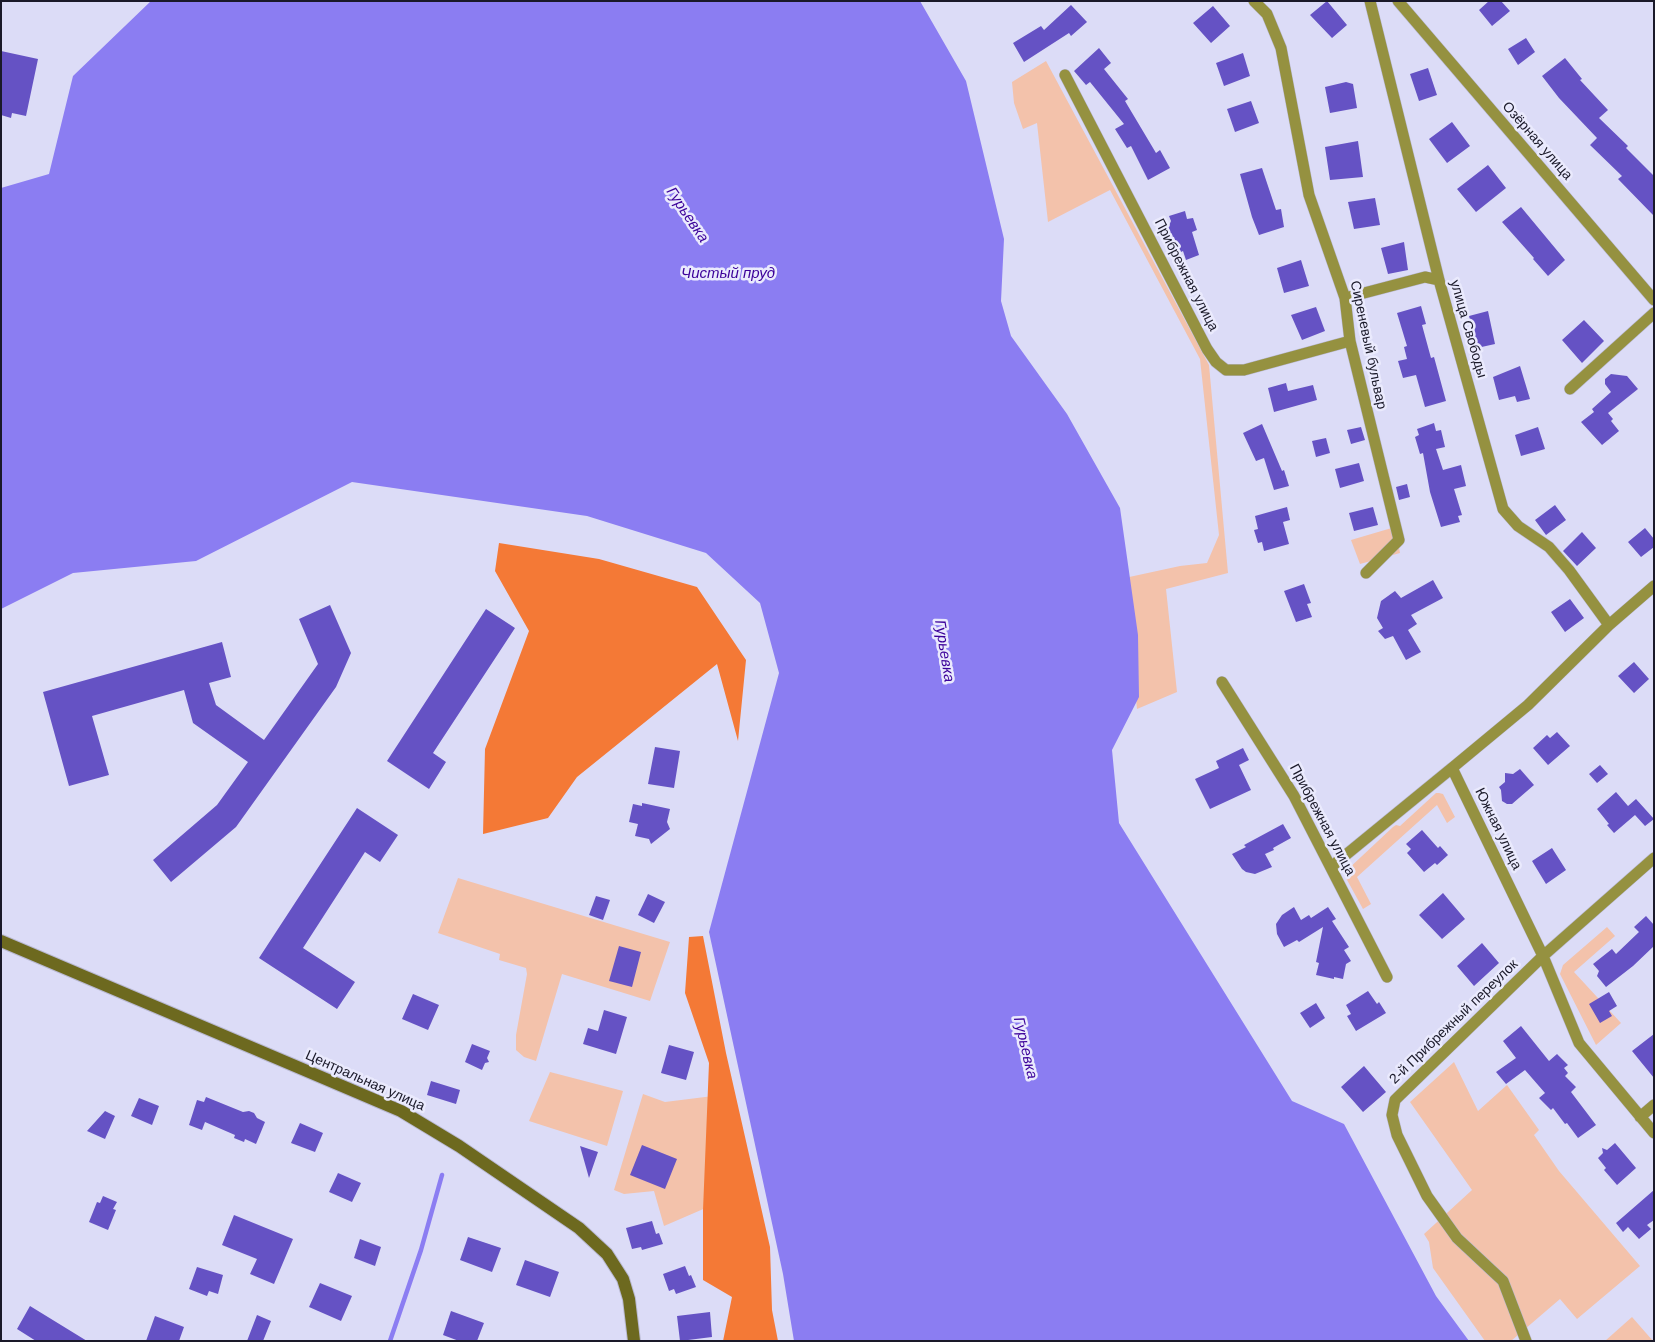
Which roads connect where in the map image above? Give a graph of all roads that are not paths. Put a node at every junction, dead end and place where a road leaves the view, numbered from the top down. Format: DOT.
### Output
graph roads {
  1 [pos="1254,1"];
  2 [pos="1370,1"];
  3 [pos="1398,1"];
  4 [pos="1065,75"];
  5 [pos="1438,280"];
  6 [pos="1345,298"];
  7 [pos="1654,300"];
  8 [pos="1654,313"];
  9 [pos="1350,341"];
  10 [pos="1570,389"];
  11 [pos="1366,574"];
  12 [pos="1654,586"];
  13 [pos="1609,625"];
  14 [pos="1222,682"];
  15 [pos="1452,768"];
  16 [pos="1654,858"];
  17 [pos="1331,867"];
  18 [pos="1,941"];
  19 [pos="1543,956"];
  20 [pos="1387,978"];
  21 [pos="1654,1105"];
  22 [pos="1640,1117"];
  23 [pos="1654,1133"];
  24 [pos="634,1341"];
  25 [pos="1526,1341"];
  1 -- 6 [label="street, Сиреневый бульвар"];
  2 -- 5 [label="street, улица Свободы"];
  3 -- 7 [label="street, Озёрная улица"];
  4 -- 9 [label="street, Прибрежная улица"];
  5 -- 6 [label="street"];
  5 -- 13 [label="street, улица Свободы"];
  6 -- 9 [label="street, Сиреневый бульвар"];
  8 -- 10 [label="street"];
  9 -- 11 [label="street, Сиреневый бульвар"];
  12 -- 13 [label="street"];
  13 -- 15 [label="street"];
  14 -- 17 [label="street, Прибрежная улица"];
  15 -- 17 [label="street"];
  15 -- 19 [label="street, Южная улица"];
  16 -- 19 [label="street, 2-й Прибрежный переулок"];
  17 -- 20 [label="street, Прибрежная улица"];
  18 -- 24 [label="main road, Центральная улица"];
  19 -- 22 [label="street, Южная улица"];
  19 -- 25 [label="street, 2-й Прибрежный переулок"];
  21 -- 22 [label="street"];
  22 -- 23 [label="street, Южная улица"];
}
